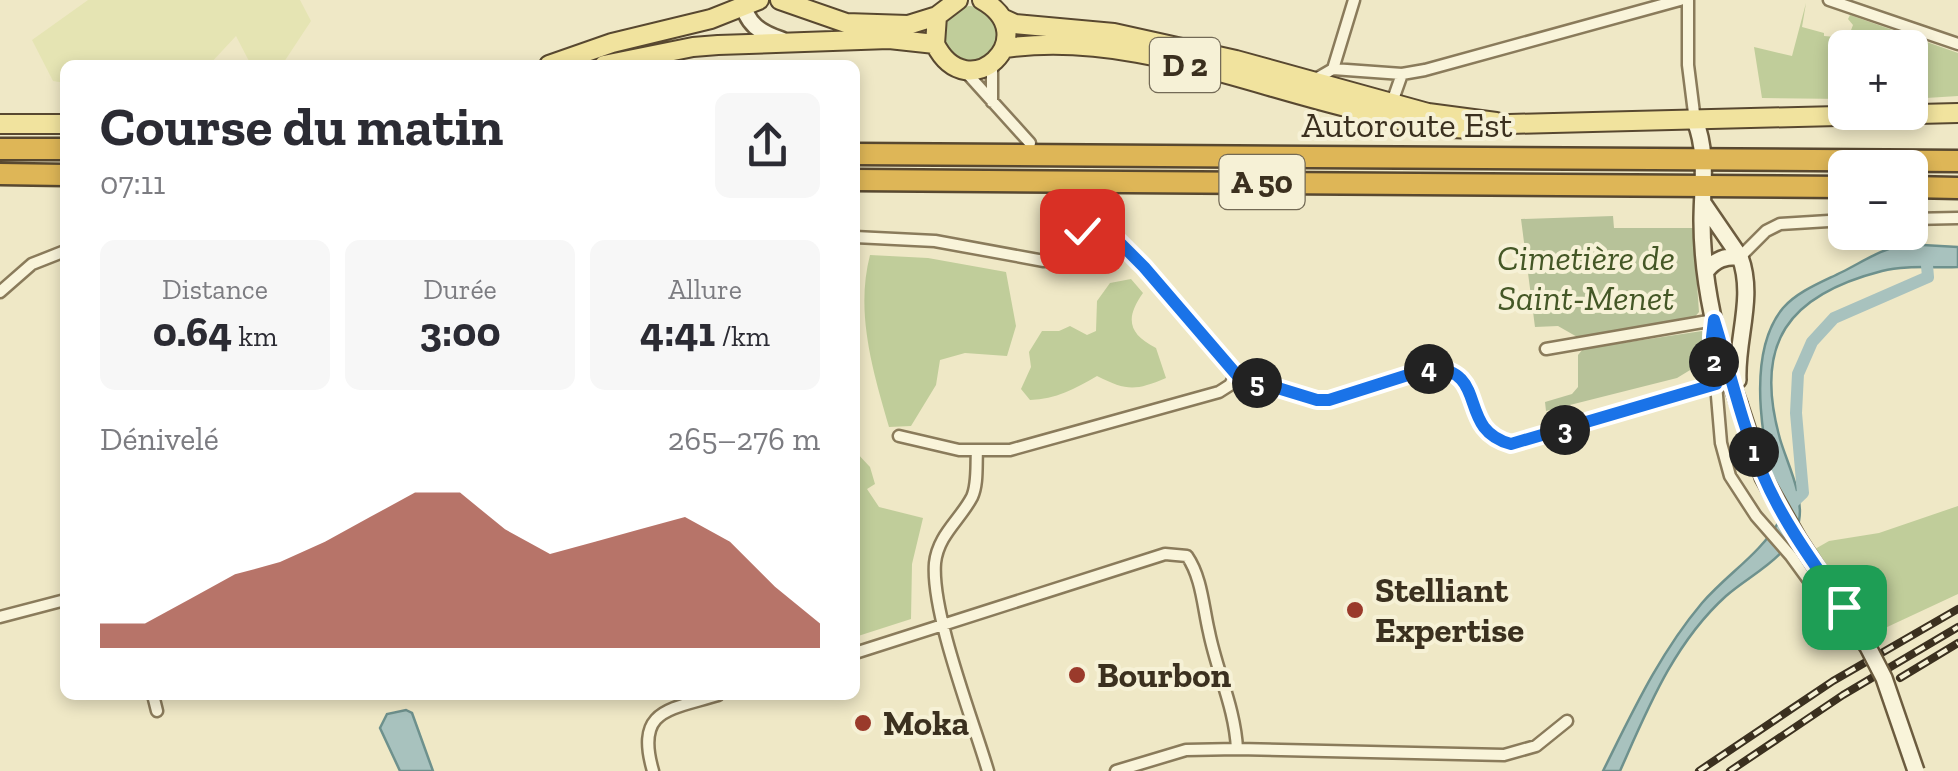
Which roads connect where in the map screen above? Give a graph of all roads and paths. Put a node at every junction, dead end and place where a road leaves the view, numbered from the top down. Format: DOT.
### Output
graph roads {
  1 [pos="780,0"];
  2 [pos="804,0"];
  3 [pos="958,0"];
  4 [pos="982,0"];
  5 [pos="1354,0"];
  6 [pos="1676,0"];
  7 [pos="1688,0"];
  8 [pos="1829,0"];
  9 [pos="744,2"];
  10 [pos="937,16"];
  11 [pos="1004,19"];
  12 [pos="834,20"];
  13 [pos="801,42"];
  14 [pos="935,44"];
  15 [pos="1958,44"];
  16 [pos="1004,48"];
  17 [pos="563,60"];
  18 [pos="627,60"];
  19 [pos="992,64"];
  20 [pos="1333,69"];
  21 [pos="964,70"];
  22 [pos="1402,74"];
  23 [pos="1312,81"];
  24 [pos="992,103"];
  25 [pos="1392,104"];
  26 [pos="1361,111"];
  27 [pos="0,114"];
  28 [pos="60,114"];
  29 [pos="1958,115"];
  30 [pos="1695,121"];
  31 [pos="0,124"];
  32 [pos="60,124"];
  33 [pos="1508,124"];
  34 [pos="1030,143"];
  35 [pos="0,149"];
  36 [pos="60,149"];
  37 [pos="860,154"];
  38 [pos="1958,162"];
  39 [pos="0,174"];
  40 [pos="60,175"];
  41 [pos="860,180"];
  42 [pos="1828,187"];
  43 [pos="1928,188"];
  44 [pos="1958,188"];
  45 [pos="1074,194"];
  46 [pos="1703,200"];
  47 [pos="1090,213"];
  48 [pos="1958,218"];
  49 [pos="1928,219"];
  50 [pos="1828,221"];
  51 [pos="860,237"];
  52 [pos="1117,240"];
  53 [pos="60,253"];
  54 [pos="1740,257"];
  55 [pos="1058,260"];
  56 [pos="1706,270"];
  57 [pos="0,292"];
  58 [pos="1745,306"];
  59 [pos="1714,320"];
  60 [pos="1546,350"];
  61 [pos="1236,374"];
  62 [pos="1716,384"];
  63 [pos="1739,404"];
  64 [pos="900,436"];
  65 [pos="977,451"];
  66 [pos="60,601"];
  67 [pos="0,616"];
  68 [pos="1837,619"];
  69 [pos="945,626"];
  70 [pos="860,652"];
  71 [pos="154,700"];
  72 [pos="702,700"];
  73 [pos="157,711"];
  74 [pos="1567,721"];
  75 [pos="1238,749"];
  76 [pos="653,771"];
  77 [pos="988,771"];
  78 [pos="1116,771"];
  79 [pos="1916,771"];
  1 -- 12 [label="main road"];
  2 -- 12 [label="street"];
  3 -- 10 [label="main road"];
  4 -- 11 [label="main road"];
  5 -- 20 [label="street"];
  6 -- 22 [label="street"];
  7 -- 30 [label="street"];
  8 -- 15 [label="street"];
  9 -- 13 [label="street"];
  9 -- 17 [label="main road"];
  10 -- 12 [label="main road"];
  10 -- 14 [label="main road"];
  11 -- 16 [label="main road"];
  11 -- 23 [label="main road, D 2"];
  13 -- 14 [label="main road"];
  13 -- 18 [label="main road"];
  14 -- 21 [label="main road"];
  16 -- 19 [label="main road"];
  16 -- 26 [label="main road, D 2"];
  19 -- 21 [label="main road"];
  19 -- 24 [label="street"];
  20 -- 22 [label="street"];
  20 -- 23 [label="street"];
  21 -- 24 [label="street"];
  22 -- 25 [label="street"];
  23 -- 25 [label="main road, D 2"];
  24 -- 34 [label="street"];
  25 -- 26 [label="street"];
  25 -- 33 [label="main road, D 2"];
  26 -- 33 [label="main road, D 2"];
  27 -- 28 [label="main road"];
  29 -- 30 [label="main road, D 2"];
  30 -- 33 [label="main road, D 2"];
  30 -- 46 [label="street"];
  31 -- 32 [label="main road"];
  35 -- 36 [label="highway"];
  37 -- 38 [label="highway, Autoroute Est / A 50"];
  39 -- 40 [label="highway"];
  41 -- 42 [label="highway, Autoroute Est / A 50"];
  43 -- 44 [label="highway"];
  45 -- 47 [label="street"];
  46 -- 54 [label="street"];
  46 -- 56 [label="street"];
  47 -- 52 [label="street"];
  47 -- 55 [label="street"];
  48 -- 49 [label="street"];
  50 -- 54 [label="street"];
  51 -- 55 [label="street"];
  52 -- 55 [label="street"];
  52 -- 61 [label="street"];
  53 -- 57 [label="street"];
  54 -- 56 [label="street"];
  54 -- 58 [label="street"];
  56 -- 59 [label="street"];
  58 -- 59 [label="street"];
  58 -- 63 [label="street"];
  59 -- 60 [label="street"];
  59 -- 62 [label="street"];
  59 -- 63 [label="street"];
  61 -- 62 [label="street"];
  61 -- 65 [label="street"];
  62 -- 68 [label="street"];
  63 -- 79 [label="street, bridge"];
  64 -- 65 [label="street"];
  65 -- 69 [label="street"];
  66 -- 67 [label="street"];
  69 -- 70 [label="street"];
  69 -- 75 [label="street"];
  69 -- 77 [label="street"];
  71 -- 73 [label="street"];
  72 -- 76 [label="street"];
  74 -- 75 [label="street"];
  75 -- 78 [label="street"];
}
